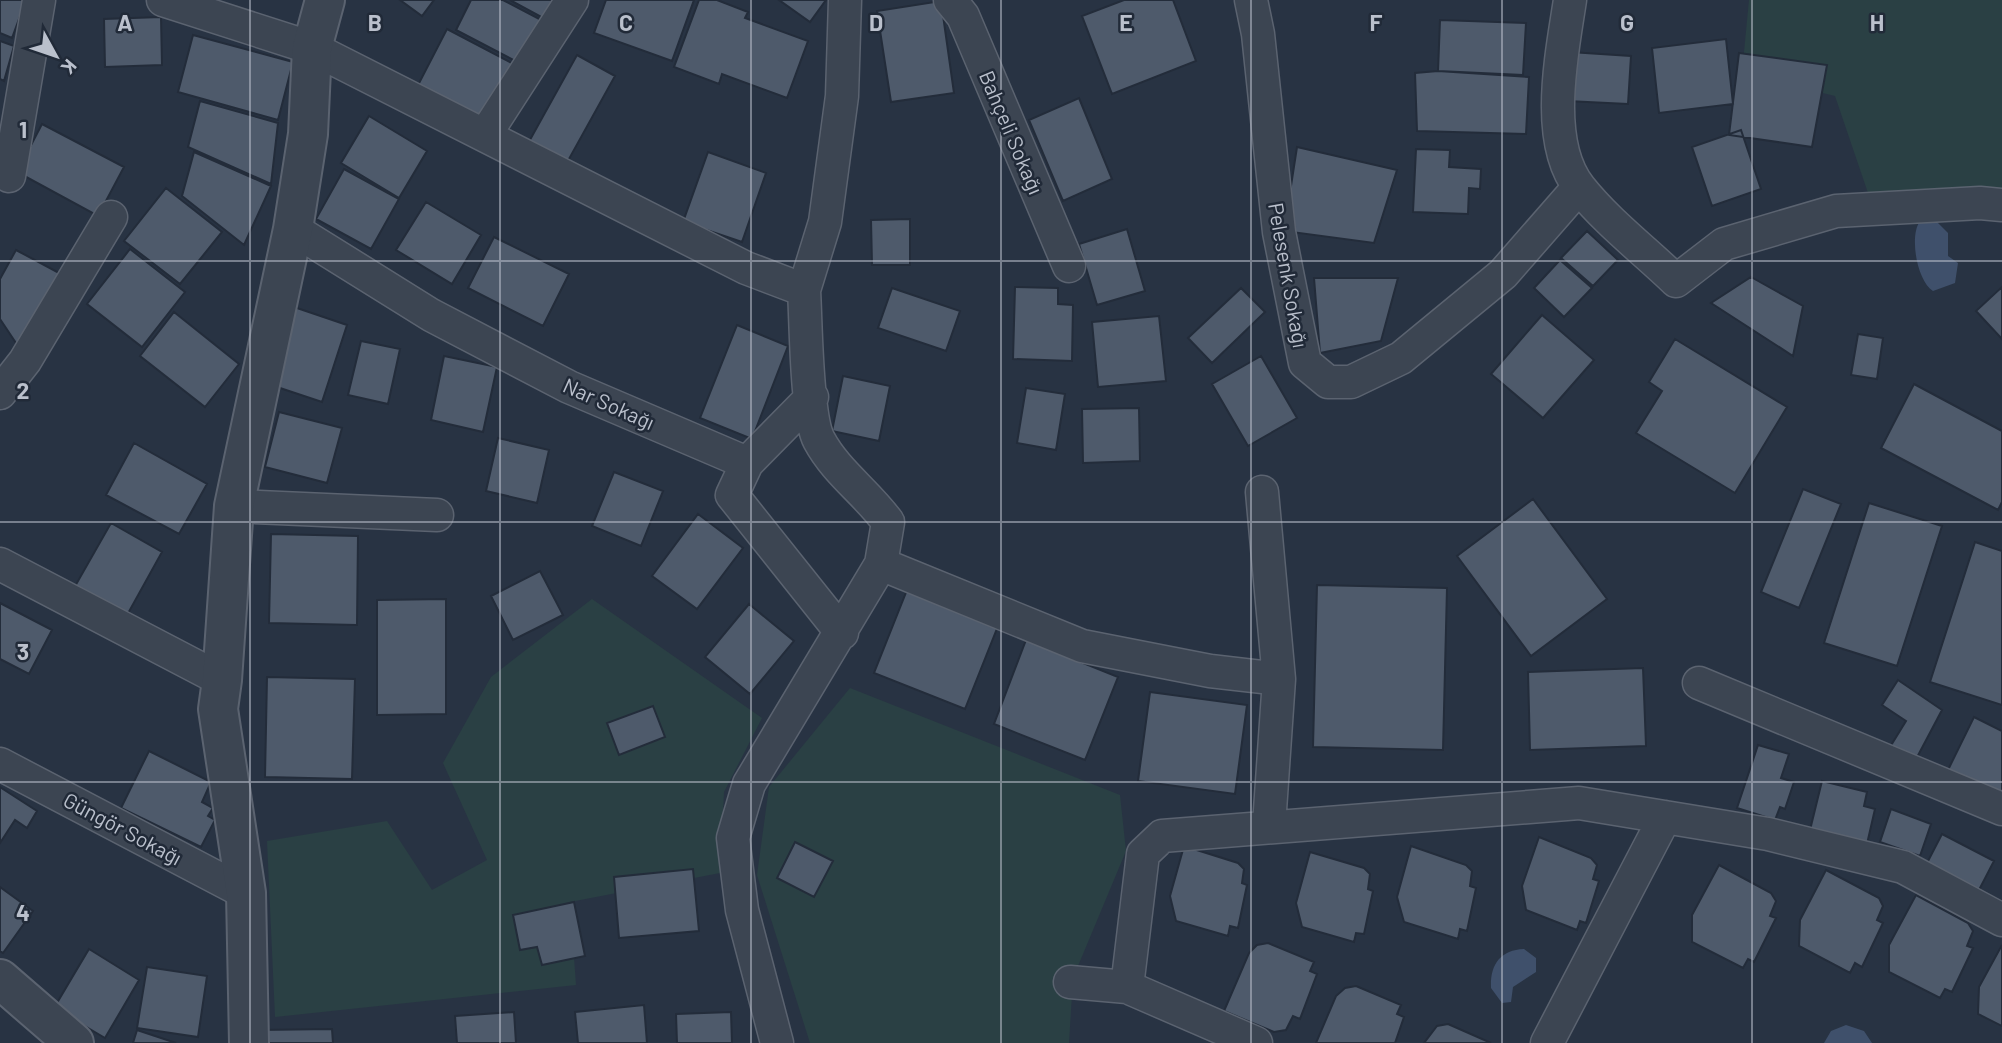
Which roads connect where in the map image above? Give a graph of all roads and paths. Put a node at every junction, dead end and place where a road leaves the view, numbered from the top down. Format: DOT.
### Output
graph roads {
  1 [pos="39,0"];
  2 [pos="163,0"];
  3 [pos="326,0"];
  4 [pos="572,0"];
  5 [pos="845,0"];
  6 [pos="950,0"];
  7 [pos="1251,0"];
  8 [pos="1570,0"];
  9 [pos="312,47"];
  10 [pos="485,135"];
  11 [pos="9,176"];
  12 [pos="1578,187"];
  13 [pos="2002,205"];
  14 [pos="111,217"];
  15 [pos="293,229"];
  16 [pos="1069,267"];
  17 [pos="804,290"];
  18 [pos="0,393"];
  19 [pos="812,397"];
  20 [pos="747,463"];
  21 [pos="1262,492"];
  22 [pos="234,506"];
  23 [pos="437,515"];
  24 [pos="0,564"];
  25 [pos="881,564"];
  26 [pos="842,633"];
  27 [pos="1279,679"];
  28 [pos="222,680"];
  29 [pos="1699,683"];
  30 [pos="0,764"];
  31 [pos="2002,809"];
  32 [pos="1665,817"];
  33 [pos="1269,825"];
  34 [pos="246,893"];
  35 [pos="2002,920"];
  36 [pos="0,979"];
  37 [pos="1070,982"];
  38 [pos="1127,986"];
  39 [pos="74,1043"];
  40 [pos="249,1043"];
  41 [pos="776,1043"];
  42 [pos="1256,1043"];
  43 [pos="1547,1043"];
  1 -- 11 [label="street"];
  2 -- 9 [label="street"];
  3 -- 9 [label="street"];
  4 -- 10 [label="street"];
  5 -- 17 [label="street"];
  6 -- 16 [label="street, Bahçeli Sokağı"];
  7 -- 12 [label="street, Pelesenk Sokağı"];
  8 -- 12 [label="street"];
  9 -- 10 [label="street"];
  9 -- 15 [label="street"];
  10 -- 17 [label="street"];
  12 -- 13 [label="street"];
  14 -- 18 [label="street"];
  15 -- 20 [label="street, Nar Sokağı"];
  15 -- 22 [label="street"];
  17 -- 19 [label="street"];
  19 -- 20 [label="street"];
  19 -- 25 [label="street"];
  20 -- 26 [label="street"];
  21 -- 27 [label="street"];
  22 -- 23 [label="street"];
  22 -- 28 [label="street"];
  24 -- 28 [label="street"];
  25 -- 26 [label="street"];
  25 -- 27 [label="street"];
  26 -- 41 [label="street"];
  27 -- 33 [label="street"];
  28 -- 34 [label="street"];
  29 -- 31 [label="street"];
  30 -- 34 [label="street, Güngör Sokağı"];
  32 -- 33 [label="street"];
  32 -- 35 [label="street"];
  32 -- 43 [label="street"];
  33 -- 38 [label="street"];
  34 -- 40 [label="street"];
  36 -- 39 [label="street"];
  37 -- 38 [label="street"];
  38 -- 42 [label="street"];
}
